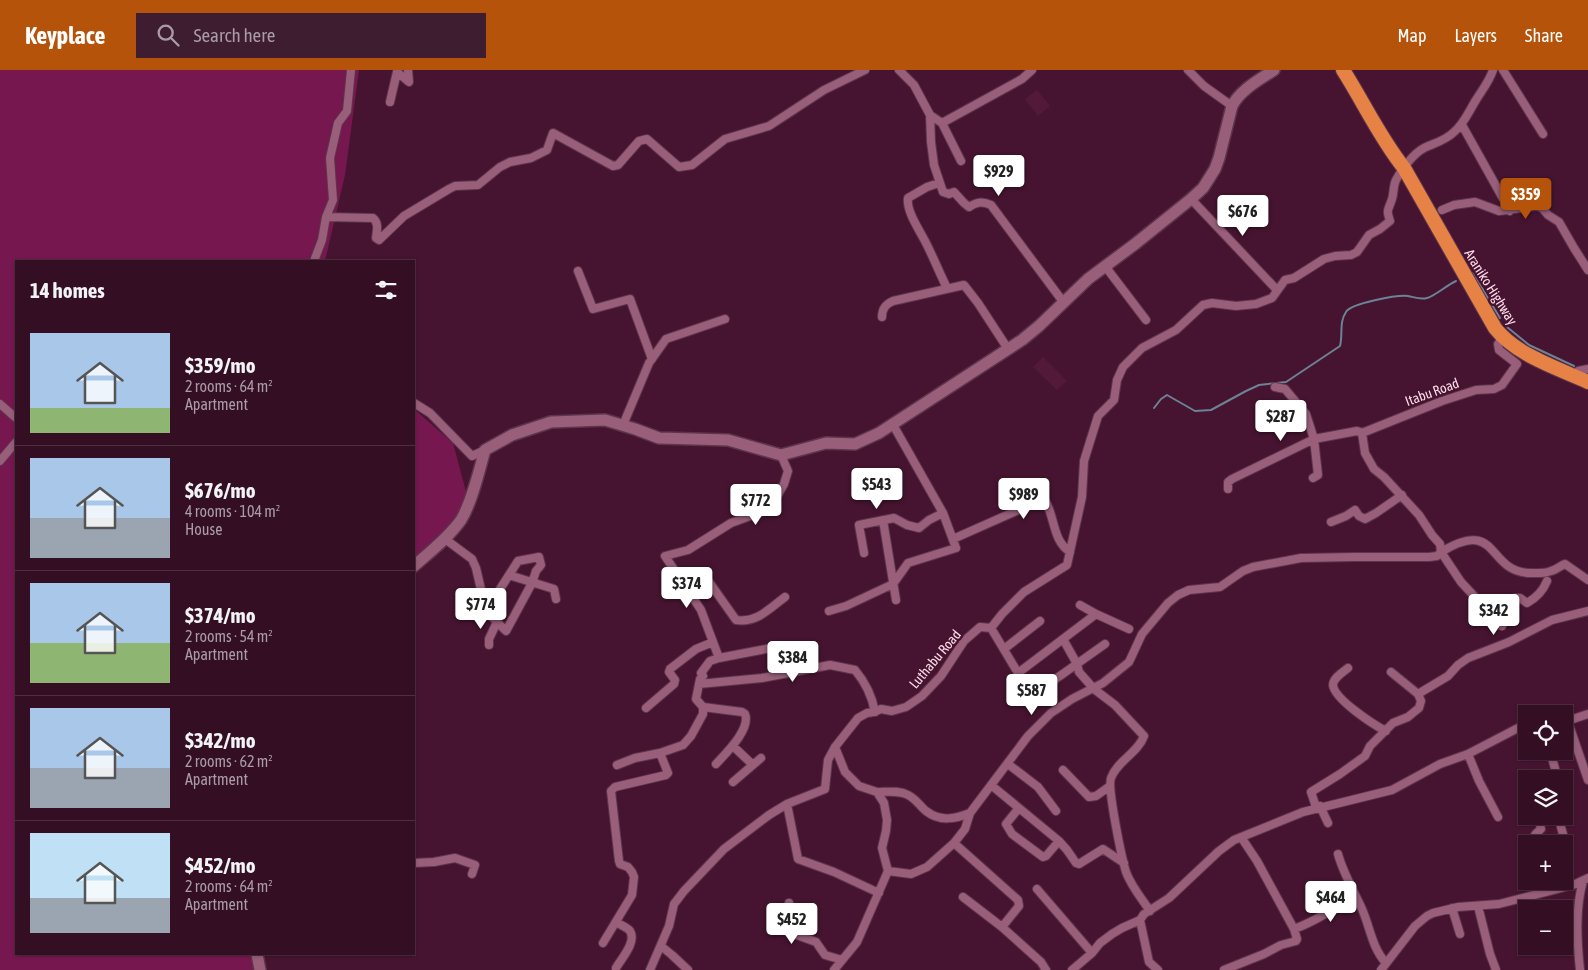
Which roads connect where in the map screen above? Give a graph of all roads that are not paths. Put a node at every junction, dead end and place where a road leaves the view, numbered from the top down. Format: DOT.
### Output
graph roads {
  1 [pos="351,70"];
  2 [pos="408,70"];
  3 [pos="865,70"];
  4 [pos="899,70"];
  5 [pos="1032,70"];
  6 [pos="1188,70"];
  7 [pos="1274,70"];
  8 [pos="1343,70"];
  9 [pos="1354,70"];
  10 [pos="1493,70"];
  11 [pos="1502,70"];
  12 [pos="390,102"];
  13 [pos="1232,106"];
  14 [pos="930,115"];
  15 [pos="942,123"];
  16 [pos="1462,125"];
  17 [pos="1543,134"];
  18 [pos="962,161"];
  19 [pos="1404,168"];
  20 [pos="939,183"];
  21 [pos="1191,199"];
  22 [pos="1442,210"];
  23 [pos="1510,211"];
  24 [pos="326,217"];
  25 [pos="314,260"];
  26 [pos="1105,266"];
  27 [pos="1588,270"];
  28 [pos="578,271"];
  29 [pos="947,288"];
  30 [pos="1277,290"];
  31 [pos="1064,303"];
  32 [pos="882,316"];
  33 [pos="725,319"];
  34 [pos="1146,320"];
  35 [pos="1503,338"];
  36 [pos="1008,350"];
  37 [pos="652,359"];
  38 [pos="1588,369"];
  39 [pos="1582,380"];
  40 [pos="1275,387"];
  41 [pos="0,404"];
  42 [pos="415,404"];
  43 [pos="415,408"];
  44 [pos="430,414"];
  45 [pos="15,417"];
  46 [pos="892,423"];
  47 [pos="623,425"];
  48 [pos="1362,433"];
  49 [pos="1314,439"];
  50 [pos="15,443"];
  51 [pos="485,450"];
  52 [pos="781,455"];
  53 [pos="0,461"];
  54 [pos="1313,478"];
  55 [pos="1228,489"];
  56 [pos="1402,495"];
  57 [pos="943,513"];
  58 [pos="883,520"];
  59 [pos="1331,522"];
  60 [pos="446,539"];
  61 [pos="953,540"];
  62 [pos="1070,552"];
  63 [pos="1441,552"];
  64 [pos="864,553"];
  65 [pos="415,565"];
  66 [pos="509,575"];
  67 [pos="1588,580"];
  68 [pos="1547,581"];
  69 [pos="532,583"];
  70 [pos="683,583"];
  71 [pos="893,584"];
  72 [pos="785,597"];
  73 [pos="556,599"];
  74 [pos="896,600"];
  75 [pos="1080,605"];
  76 [pos="829,610"];
  77 [pos="486,611"];
  78 [pos="1588,611"];
  79 [pos="1096,614"];
  80 [pos="1493,616"];
  81 [pos="1040,621"];
  82 [pos="497,622"];
  83 [pos="1502,626"];
  84 [pos="991,628"];
  85 [pos="1128,628"];
  86 [pos="1063,640"];
  87 [pos="712,642"];
  88 [pos="1104,644"];
  89 [pos="489,645"];
  90 [pos="772,648"];
  91 [pos="1004,649"];
  92 [pos="719,658"];
  93 [pos="1077,664"];
  94 [pos="1348,668"];
  95 [pos="1391,672"];
  96 [pos="1018,673"];
  97 [pos="699,684"];
  98 [pos="1094,689"];
  99 [pos="1418,694"];
  100 [pos="703,707"];
  101 [pos="646,708"];
  102 [pos="875,712"];
  103 [pos="1588,714"];
  104 [pos="1573,719"];
  105 [pos="1518,728"];
  106 [pos="1386,731"];
  107 [pos="1573,740"];
  108 [pos="733,746"];
  109 [pos="835,746"];
  110 [pos="660,753"];
  111 [pos="1468,754"];
  112 [pos="761,758"];
  113 [pos="716,764"];
  114 [pos="1008,764"];
  115 [pos="617,765"];
  116 [pos="753,765"];
  117 [pos="1063,770"];
  118 [pos="1588,780"];
  119 [pos="733,782"];
  120 [pos="991,784"];
  121 [pos="1110,786"];
  122 [pos="877,792"];
  123 [pos="787,804"];
  124 [pos="1318,807"];
  125 [pos="1019,808"];
  126 [pos="1056,811"];
  127 [pos="970,813"];
  128 [pos="1498,818"];
  129 [pos="1328,823"];
  130 [pos="1540,825"];
  131 [pos="1534,835"];
  132 [pos="1241,838"];
  133 [pos="1059,842"];
  134 [pos="954,843"];
  135 [pos="1338,854"];
  136 [pos="415,863"];
  137 [pos="1124,863"];
  138 [pos="888,871"];
  139 [pos="472,874"];
  140 [pos="1585,879"];
  141 [pos="1038,889"];
  142 [pos="879,894"];
  143 [pos="1354,894"];
  144 [pos="963,897"];
  145 [pos="789,903"];
  146 [pos="1478,906"];
  147 [pos="1452,908"];
  148 [pos="1150,911"];
  149 [pos="1140,920"];
  150 [pos="616,922"];
  151 [pos="1002,927"];
  152 [pos="1294,929"];
  153 [pos="1460,934"];
  154 [pos="603,943"];
  155 [pos="661,946"];
  156 [pos="1092,953"];
  157 [pos="257,955"];
  158 [pos="842,960"];
  159 [pos="1386,963"];
  160 [pos="1150,966"];
  161 [pos="616,968"];
  162 [pos="1076,969"];
  163 [pos="260,970"];
  164 [pos="650,970"];
  165 [pos="688,970"];
  166 [pos="834,970"];
  167 [pos="1046,970"];
  168 [pos="1158,970"];
  169 [pos="1224,970"];
  170 [pos="1381,970"];
  171 [pos="1496,970"];
  172 [pos="1580,970"];
  1 -- 24 [label="street"];
  2 -- 12 [label="street"];
  3 -- 24 [label="street"];
  4 -- 14 [label="street"];
  5 -- 15 [label="street"];
  6 -- 13 [label="street"];
  7 -- 13 [label="main road"];
  8 -- 19 [label="highway, Araniko Highway"];
  9 -- 19 [label="highway, Araniko Highway"];
  10 -- 16 [label="street"];
  11 -- 17 [label="street"];
  13 -- 21 [label="main road"];
  14 -- 15 [label="street"];
  14 -- 20 [label="street"];
  15 -- 18 [label="street"];
  16 -- 19 [label="street"];
  16 -- 23 [label="street"];
  19 -- 30 [label="street, Luthabu Road"];
  19 -- 35 [label="highway, Araniko Highway"];
  20 -- 29 [label="street"];
  20 -- 31 [label="street"];
  21 -- 26 [label="main road"];
  21 -- 30 [label="street"];
  22 -- 23 [label="street"];
  23 -- 27 [label="street"];
  24 -- 25 [label="street"];
  26 -- 31 [label="main road"];
  26 -- 34 [label="street"];
  28 -- 37 [label="street"];
  29 -- 32 [label="street"];
  29 -- 36 [label="street"];
  30 -- 62 [label="street, Luthabu Road"];
  31 -- 36 [label="main road"];
  33 -- 37 [label="street"];
  35 -- 39 [label="highway, Araniko Highway"];
  35 -- 48 [label="street, Itabu Road"];
  36 -- 46 [label="main road"];
  37 -- 47 [label="street"];
  38 -- 39 [label="street"];
  40 -- 49 [label="street"];
  41 -- 45 [label="street"];
  42 -- 44 [label="street"];
  43 -- 44 [label="street"];
  44 -- 51 [label="street"];
  46 -- 52 [label="main road"];
  46 -- 57 [label="street"];
  47 -- 51 [label="main road"];
  47 -- 52 [label="main road"];
  48 -- 49 [label="street"];
  48 -- 56 [label="street"];
  49 -- 54 [label="street"];
  49 -- 55 [label="street"];
  50 -- 53 [label="street"];
  51 -- 60 [label="main road"];
  52 -- 70 [label="street"];
  56 -- 59 [label="street"];
  56 -- 63 [label="street"];
  57 -- 58 [label="street"];
  57 -- 61 [label="street"];
  58 -- 64 [label="street"];
  58 -- 71 [label="street"];
  60 -- 65 [label="main road"];
  60 -- 77 [label="street"];
  61 -- 62 [label="street"];
  61 -- 71 [label="street"];
  62 -- 84 [label="street, Luthabu Road"];
  63 -- 67 [label="street"];
  63 -- 80 [label="street"];
  63 -- 98 [label="street"];
  66 -- 69 [label="street"];
  66 -- 69 [label="street"];
  66 -- 77 [label="street"];
  68 -- 80 [label="street"];
  69 -- 73 [label="street"];
  69 -- 82 [label="street"];
  70 -- 72 [label="street"];
  70 -- 87 [label="street"];
  71 -- 74 [label="street"];
  71 -- 76 [label="street"];
  75 -- 79 [label="street"];
  77 -- 82 [label="street"];
  78 -- 99 [label="street"];
  79 -- 85 [label="street"];
  79 -- 86 [label="street"];
  80 -- 83 [label="street"];
  81 -- 91 [label="street"];
  82 -- 89 [label="street"];
  84 -- 91 [label="street"];
  84 -- 102 [label="street, Luthabu Road"];
  86 -- 93 [label="street"];
  86 -- 96 [label="street"];
  87 -- 92 [label="street"];
  87 -- 101 [label="street"];
  88 -- 93 [label="street"];
  90 -- 92 [label="street"];
  91 -- 96 [label="street"];
  92 -- 97 [label="street"];
  93 -- 96 [label="street"];
  93 -- 98 [label="street"];
  94 -- 106 [label="street"];
  95 -- 99 [label="street"];
  97 -- 100 [label="street"];
  97 -- 102 [label="street"];
  98 -- 114 [label="street"];
  98 -- 121 [label="street"];
  99 -- 106 [label="street"];
  100 -- 108 [label="street"];
  100 -- 110 [label="street"];
  102 -- 109 [label="street, Luthabu Road"];
  103 -- 104 [label="street"];
  105 -- 111 [label="street"];
  106 -- 124 [label="street"];
  107 -- 118 [label="street"];
  108 -- 113 [label="street"];
  108 -- 116 [label="street"];
  109 -- 122 [label="street"];
  109 -- 123 [label="street, Luthabu Road"];
  110 -- 115 [label="street"];
  110 -- 150 [label="street"];
  111 -- 124 [label="street"];
  111 -- 128 [label="street"];
  112 -- 116 [label="street"];
  114 -- 120 [label="street"];
  114 -- 126 [label="street"];
  116 -- 119 [label="street"];
  117 -- 121 [label="street"];
  120 -- 125 [label="street"];
  120 -- 127 [label="street"];
  121 -- 137 [label="street"];
  122 -- 127 [label="street"];
  122 -- 138 [label="street"];
  123 -- 142 [label="street"];
  123 -- 155 [label="street, Luthabu Road"];
  124 -- 129 [label="street"];
  124 -- 132 [label="street"];
  125 -- 133 [label="street"];
  125 -- 133 [label="street"];
  127 -- 134 [label="street"];
  130 -- 131 [label="street"];
  132 -- 148 [label="street"];
  132 -- 152 [label="street"];
  133 -- 137 [label="street"];
  134 -- 138 [label="street"];
  134 -- 151 [label="street"];
  135 -- 143 [label="street"];
  136 -- 139 [label="street"];
  137 -- 148 [label="street"];
  138 -- 142 [label="street"];
  140 -- 146 [label="street"];
  140 -- 172 [label="street"];
  141 -- 156 [label="street"];
  142 -- 158 [label="street"];
  143 -- 152 [label="street"];
  143 -- 159 [label="street"];
  144 -- 151 [label="street"];
  145 -- 158 [label="street"];
  146 -- 147 [label="street"];
  146 -- 171 [label="street"];
  147 -- 153 [label="street"];
  147 -- 159 [label="street"];
  148 -- 149 [label="street"];
  149 -- 156 [label="street"];
  149 -- 160 [label="street"];
  150 -- 154 [label="street"];
  150 -- 161 [label="street"];
  151 -- 167 [label="street"];
  152 -- 169 [label="street"];
  155 -- 164 [label="street, Luthabu Road"];
  155 -- 165 [label="street"];
  156 -- 162 [label="street"];
  157 -- 163 [label="main road"];
  158 -- 166 [label="street"];
  159 -- 170 [label="street"];
  160 -- 168 [label="street"];
}
